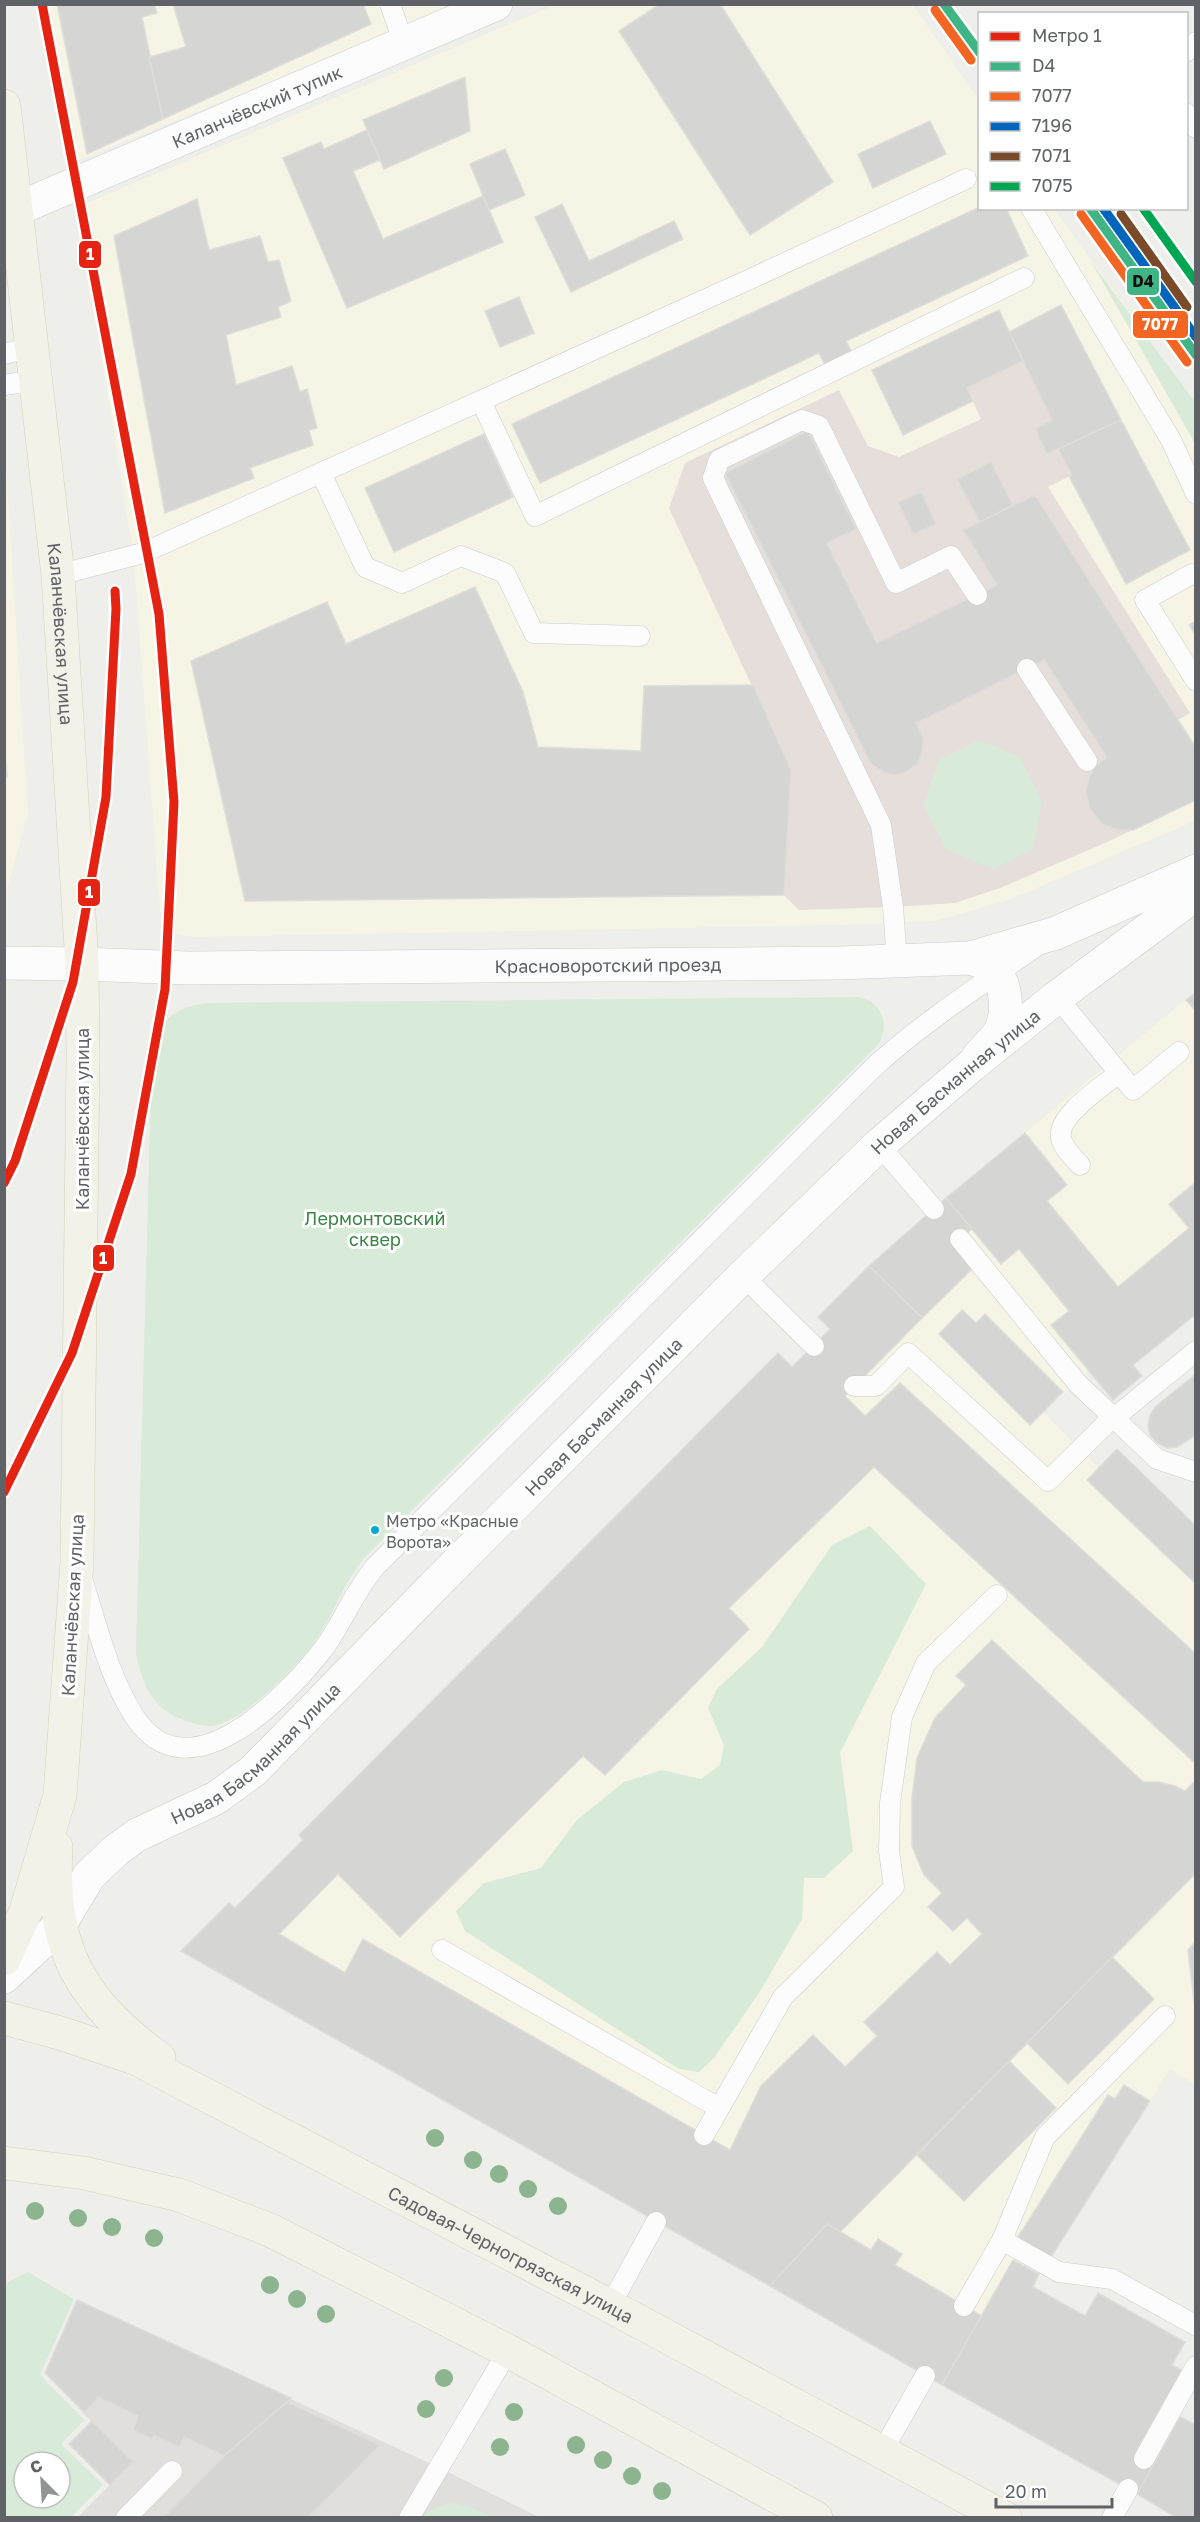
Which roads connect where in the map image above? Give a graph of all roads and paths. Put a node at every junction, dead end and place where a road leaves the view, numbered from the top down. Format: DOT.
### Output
graph roads {
  1 [pos="390,4"];
  2 [pos="496,4"];
  3 [pos="404,44"];
  4 [pos="4,106"];
  5 [pos="7,156"];
  6 [pos="966,179"];
  7 [pos="17,210"];
  8 [pos="1032,210"];
  9 [pos="1024,278"];
  10 [pos="18,351"];
  11 [pos="37,380"];
  12 [pos="4,385"];
  13 [pos="481,401"];
  14 [pos="321,473"];
  15 [pos="1196,494"];
  16 [pos="58,574"];
  17 [pos="1192,574"];
  18 [pos="977,595"];
  19 [pos="640,636"];
  20 [pos="1026,669"];
  21 [pos="1196,681"];
  22 [pos="1087,761"];
  23 [pos="1196,871"];
  24 [pos="1196,894"];
  25 [pos="897,961"];
  26 [pos="4,963"];
  27 [pos="82,964"];
  28 [pos="983,966"];
  29 [pos="1057,997"];
  30 [pos="1179,1052"];
  31 [pos="972,1065"];
  32 [pos="1119,1073"];
  33 [pos="879,1145"];
  34 [pos="1080,1165"];
  35 [pos="934,1209"];
  36 [pos="960,1239"];
  37 [pos="743,1276"];
  38 [pos="814,1346"];
  39 [pos="1196,1351"];
  40 [pos="854,1386"];
  41 [pos="1114,1417"];
  42 [pos="1196,1472"];
  43 [pos="76,1562"];
  44 [pos="997,1595"];
  45 [pos="60,1795"];
  46 [pos="59,1926"];
  47 [pos="442,1950"];
  48 [pos="4,1959"];
  49 [pos="4,1977"];
  50 [pos="1165,2016"];
  51 [pos="4,2018"];
  52 [pos="228,2108"];
  53 [pos="719,2108"];
  54 [pos="704,2134"];
  55 [pos="4,2163"];
  56 [pos="656,2222"];
  57 [pos="1002,2240"];
  58 [pos="610,2306"];
  59 [pos="964,2306"];
  60 [pos="1195,2324"];
  61 [pos="1196,2335"];
  62 [pos="508,2351"];
  63 [pos="1196,2366"];
  64 [pos="925,2376"];
  65 [pos="1187,2399"];
  66 [pos="882,2452"];
  67 [pos="1144,2459"];
  68 [pos="172,2471"];
  69 [pos="1128,2488"];
  70 [pos="126,2517"];
  71 [pos="409,2517"];
  72 [pos="816,2517"];
  73 [pos="1005,2517"];
  74 [pos="1112,2517"];
  1 -- 3 [label="lane"];
  2 -- 3 [label="main road, Каланчёвский тупик"];
  3 -- 7 [label="main road, Каланчёвский тупик"];
  4 -- 5 [label="main road, Каланчёвская улица"];
  5 -- 7 [label="main road, Каланчёвская улица"];
  6 -- 13 [label="lane"];
  7 -- 10 [label="main road, Каланчёвская улица"];
  8 -- 15 [label="lane"];
  9 -- 13 [label="lane"];
  10 -- 11 [label="main road, Каланчёвская улица"];
  11 -- 12 [label="lane"];
  11 -- 16 [label="main road, Каланчёвская улица"];
  13 -- 14 [label="lane"];
  14 -- 16 [label="lane"];
  14 -- 19 [label="lane"];
  16 -- 27 [label="main road, Каланчёвская улица"];
  17 -- 21 [label="lane"];
  18 -- 25 [label="lane"];
  20 -- 22 [label="lane"];
  23 -- 28 [label="main road, Красноворотский проезд"];
  24 -- 29 [label="main road, Новая Басманная улица"];
  25 -- 27 [label="main road, Красноворотский проезд"];
  25 -- 28 [label="main road, Красноворотский проезд"];
  26 -- 27 [label="main road, Красноворотский проезд"];
  27 -- 43 [label="main road, Каланчёвская улица"];
  28 -- 31 [label="main road"];
  28 -- 43 [label="lane"];
  29 -- 31 [label="main road, Новая Басманная улица"];
  29 -- 32 [label="lane"];
  30 -- 32 [label="lane"];
  31 -- 33 [label="main road, Новая Басманная улица"];
  32 -- 34 [label="lane"];
  33 -- 35 [label="lane"];
  33 -- 37 [label="main road, Новая Басманная улица"];
  36 -- 41 [label="lane"];
  37 -- 38 [label="lane"];
  37 -- 46 [label="main road, Новая Басманная улица"];
  39 -- 41 [label="lane"];
  40 -- 41 [label="lane"];
  41 -- 42 [label="lane"];
  43 -- 45 [label="main road, Каланчёвская улица"];
  44 -- 53 [label="lane"];
  45 -- 46 [label="main road"];
  45 -- 48 [label="main road, Каланчёвская улица"];
  46 -- 49 [label="main road, Новая Басманная улица"];
  46 -- 52 [label="main road"];
  47 -- 53 [label="lane"];
  50 -- 57 [label="lane"];
  51 -- 52 [label="main road, Садовая-Черногрязская улица"];
  52 -- 58 [label="main road, Садовая-Черногрязская улица"];
  53 -- 54 [label="lane"];
  55 -- 62 [label="main road"];
  56 -- 58 [label="lane"];
  57 -- 59 [label="lane"];
  57 -- 60 [label="lane"];
  58 -- 66 [label="main road, Садовая-Черногрязская улица"];
  60 -- 61 [label="lane"];
  62 -- 71 [label="lane"];
  62 -- 72 [label="main road"];
  63 -- 65 [label="lane"];
  64 -- 66 [label="lane"];
  65 -- 67 [label="lane"];
  66 -- 73 [label="main road, Садовая-Черногрязская улица"];
  68 -- 70 [label="lane"];
  69 -- 74 [label="lane"];
}
